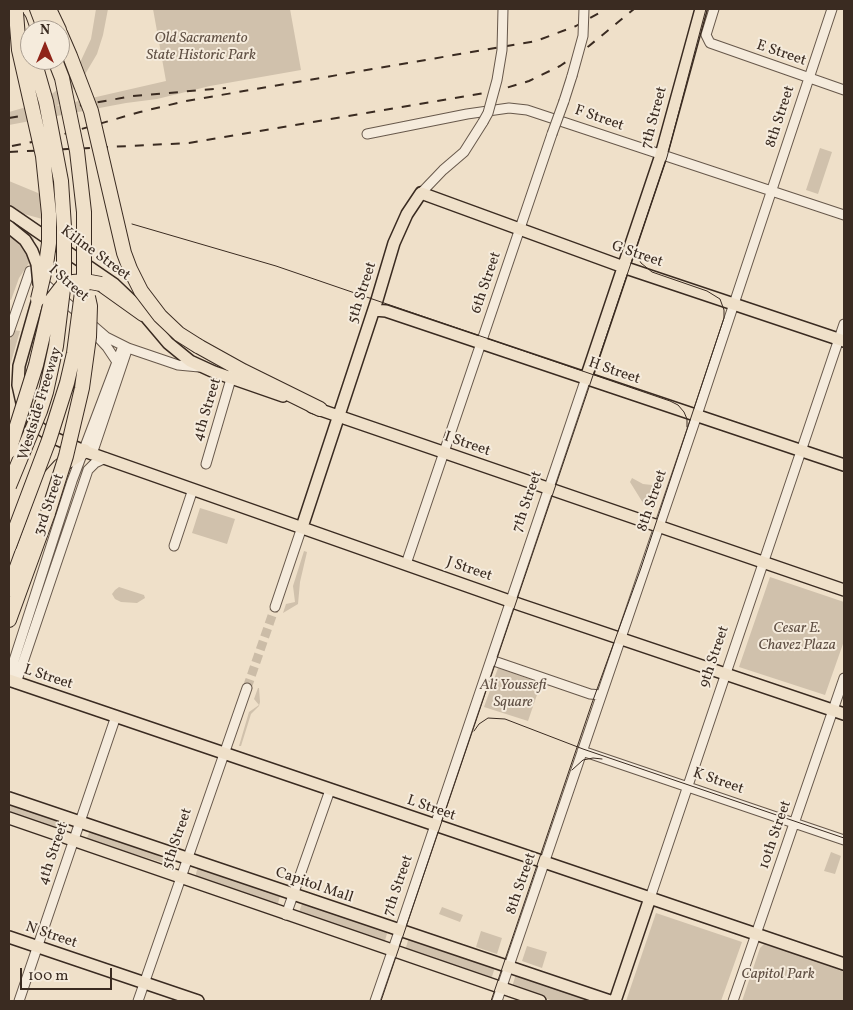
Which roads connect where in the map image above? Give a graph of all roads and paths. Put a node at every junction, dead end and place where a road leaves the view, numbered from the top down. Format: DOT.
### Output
graph roads {
  1 [pos="503,9"];
  2 [pos="584,9"];
  3 [pos="701,9"];
  4 [pos="714,9"];
  5 [pos="832,9"];
  6 [pos="15,11"];
  7 [pos="20,24"];
  8 [pos="70,58"];
  9 [pos="37,70"];
  10 [pos="59,70"];
  11 [pos="808,78"];
  12 [pos="844,90"];
  13 [pos="367,134"];
  14 [pos="661,155"];
  15 [pos="772,190"];
  16 [pos="421,194"];
  17 [pos="9,212"];
  18 [pos="844,215"];
  19 [pos="9,227"];
  20 [pos="519,229"];
  21 [pos="624,267"];
  22 [pos="84,277"];
  23 [pos="105,282"];
  24 [pos="38,299"];
  25 [pos="733,303"];
  26 [pos="13,307"];
  27 [pos="374,310"];
  28 [pos="143,314"];
  29 [pos="86,320"];
  30 [pos="844,324"];
  31 [pos="9,332"];
  32 [pos="842,340"];
  33 [pos="481,342"];
  34 [pos="125,347"];
  35 [pos="116,362"];
  36 [pos="201,367"];
  37 [pos="231,372"];
  38 [pos="586,378"];
  39 [pos="320,409"];
  40 [pos="697,415"];
  41 [pos="339,416"];
  42 [pos="9,451"];
  43 [pos="801,451"];
  44 [pos="88,452"];
  45 [pos="443,453"];
  46 [pos="106,458"];
  47 [pos="206,464"];
  48 [pos="844,465"];
  49 [pos="9,486"];
  50 [pos="192,489"];
  51 [pos="548,489"];
  52 [pos="302,527"];
  53 [pos="659,527"];
  54 [pos="9,546"];
  55 [pos="174,546"];
  56 [pos="764,562"];
  57 [pos="406,564"];
  58 [pos="9,589"];
  59 [pos="844,590"];
  60 [pos="511,601"];
  61 [pos="275,607"];
  62 [pos="9,620"];
  63 [pos="621,638"];
  64 [pos="491,660"];
  65 [pos="725,674"];
  66 [pos="844,678"];
  67 [pos="11,680"];
  68 [pos="247,688"];
  69 [pos="601,695"];
  70 [pos="839,712"];
  71 [pos="116,716"];
  72 [pos="582,751"];
  73 [pos="224,754"];
  74 [pos="687,786"];
  75 [pos="330,790"];
  76 [pos="9,798"];
  77 [pos="9,818"];
  78 [pos="79,823"];
  79 [pos="794,823"];
  80 [pos="435,826"];
  81 [pos="74,840"];
  82 [pos="844,840"];
  83 [pos="187,859"];
  84 [pos="544,863"];
  85 [pos="181,877"];
  86 [pos="293,895"];
  87 [pos="650,898"];
  88 [pos="286,915"];
  89 [pos="400,930"];
  90 [pos="756,934"];
  91 [pos="9,938"];
  92 [pos="37,947"];
  93 [pos="392,951"];
  94 [pos="844,964"];
  95 [pos="508,967"];
  96 [pos="144,983"];
  97 [pos="501,988"];
  98 [pos="19,1001"];
  99 [pos="138,1001"];
  100 [pos="198,1001"];
  101 [pos="374,1001"];
  102 [pos="496,1001"];
  103 [pos="540,1001"];
  104 [pos="610,1001"];
  105 [pos="615,1001"];
  106 [pos="733,1001"];
  1 -- 16 [label="street, 5th Street, bridge"];
  2 -- 20 [label="street, 6th Street, bridge"];
  3 -- 14 [label="main road, 7th Street"];
  4 -- 11 [label="street, E Street"];
  5 -- 11 [label="street, 8th Street"];
  6 -- 7 [label="highway, bridge"];
  6 -- 24 [label="highway, bridge"];
  8 -- 37 [label="highway, bridge"];
  9 -- 49 [label="highway, Westside Freeway, bridge"];
  10 -- 22 [label="highway, Westside Freeway, bridge"];
  11 -- 12 [label="street, E Street"];
  11 -- 15 [label="street, 8th Street"];
  13 -- 14 [label="street, F Street"];
  14 -- 15 [label="street, F Street"];
  14 -- 21 [label="main road, 7th Street"];
  15 -- 18 [label="street, F Street"];
  15 -- 25 [label="street, 8th Street"];
  16 -- 20 [label="main road, G Street"];
  16 -- 27 [label="main road, 5th Street"];
  17 -- 23 [label="main road, Kiline Street, bridge"];
  19 -- 24 [label="main road, J Street, bridge"];
  20 -- 21 [label="main road, G Street"];
  20 -- 33 [label="street, 6th Street"];
  21 -- 25 [label="main road, G Street"];
  21 -- 38 [label="main road, 7th Street"];
  22 -- 54 [label="highway, Westside Freeway, bridge"];
  22 -- 62 [label="highway, bridge"];
  23 -- 28 [label="highway"];
  23 -- 42 [label="highway, bridge"];
  24 -- 44 [label="main road, J Street"];
  25 -- 32 [label="main road, G Street"];
  25 -- 40 [label="street, 8th Street"];
  26 -- 29 [label="street, I Street"];
  26 -- 31 [label="street"];
  27 -- 33 [label="main road, H Street"];
  27 -- 41 [label="main road, 5th Street"];
  28 -- 36 [label="main road"];
  29 -- 34 [label="street, I Street"];
  29 -- 35 [label="street, I Street"];
  30 -- 32 [label="street, 9th Street"];
  32 -- 43 [label="street, 9th Street"];
  33 -- 38 [label="main road, H Street"];
  33 -- 45 [label="street, 6th Street"];
  34 -- 35 [label="street, 3rd Street"];
  34 -- 36 [label="street, I Street"];
  34 -- 44 [label="street, 3rd Street"];
  35 -- 44 [label="street, 3rd Street"];
  36 -- 37 [label="main road, I Street"];
  37 -- 39 [label="highway"];
  37 -- 47 [label="street, 4th Street"];
  38 -- 40 [label="main road, H Street"];
  38 -- 51 [label="street, 7th Street"];
  39 -- 41 [label="main road, I Street"];
  40 -- 43 [label="main road, H Street"];
  40 -- 53 [label="street, 8th Street"];
  41 -- 45 [label="main road, I Street"];
  41 -- 52 [label="main road, 5th Street"];
  43 -- 48 [label="main road, H Street"];
  43 -- 56 [label="street, 9th Street"];
  44 -- 46 [label="main road, J Street"];
  44 -- 58 [label="highway"];
  44 -- 67 [label="street, 3rd Street"];
  45 -- 51 [label="main road, I Street"];
  45 -- 57 [label="street, 6th Street"];
  46 -- 50 [label="main road, J Street"];
  46 -- 67 [label="street, 3rd Street"];
  50 -- 52 [label="main road, J Street"];
  50 -- 55 [label="street"];
  51 -- 53 [label="main road, I Street"];
  51 -- 60 [label="street, 7th Street"];
  52 -- 57 [label="main road, J Street"];
  52 -- 61 [label="street, 5th Street"];
  53 -- 56 [label="main road, I Street"];
  53 -- 63 [label="street, 8th Street"];
  56 -- 59 [label="main road, I Street"];
  56 -- 65 [label="street, 9th Street"];
  57 -- 60 [label="main road, J Street"];
  60 -- 63 [label="main road, J Street"];
  60 -- 64 [label="street, 7th Street"];
  63 -- 65 [label="main road, J Street"];
  63 -- 69 [label="street, 8th Street"];
  64 -- 69 [label="street"];
  64 -- 80 [label="street, 7th Street"];
  65 -- 70 [label="main road, J Street"];
  65 -- 74 [label="street, 9th Street"];
  66 -- 70 [label="street, 10th Street"];
  67 -- 71 [label="main road, L Street"];
  68 -- 73 [label="street, 5th Street"];
  69 -- 72 [label="street, 8th Street"];
  70 -- 79 [label="street, 10th Street"];
  71 -- 73 [label="main road, L Street"];
  71 -- 78 [label="street, 4th Street"];
  72 -- 74 [label="street, K Street"];
  72 -- 84 [label="street, 8th Street"];
  73 -- 75 [label="main road, L Street"];
  73 -- 83 [label="street, 5th Street"];
  74 -- 79 [label="street, K Street"];
  74 -- 87 [label="street, 9th Street"];
  75 -- 80 [label="main road, L Street"];
  75 -- 86 [label="street"];
  76 -- 78 [label="main road, Capitol Mall"];
  77 -- 81 [label="main road"];
  78 -- 81 [label="street, 4th Street"];
  78 -- 83 [label="main road, Capitol Mall"];
  79 -- 82 [label="street, K Street"];
  79 -- 90 [label="street, 10th Street"];
  80 -- 84 [label="main road, L Street"];
  80 -- 89 [label="street, 7th Street"];
  81 -- 85 [label="main road"];
  81 -- 92 [label="street, 4th Street"];
  83 -- 85 [label="street, 5th Street"];
  83 -- 86 [label="main road, Capitol Mall"];
  84 -- 87 [label="main road, L Street"];
  84 -- 95 [label="street, 8th Street"];
  85 -- 88 [label="main road"];
  85 -- 96 [label="street, 5th Street"];
  86 -- 88 [label="street"];
  86 -- 89 [label="main road, Capitol Mall"];
  87 -- 90 [label="main road, L Street"];
  87 -- 105 [label="main road, 9th Street"];
  88 -- 93 [label="main road"];
  89 -- 93 [label="street, 7th Street"];
  89 -- 95 [label="main road, Capitol Mall"];
  90 -- 94 [label="main road, L Street"];
  90 -- 106 [label="street, 10th Street"];
  91 -- 92 [label="main road, N Street"];
  92 -- 96 [label="main road, N Street"];
  92 -- 98 [label="street, 4th Street"];
  93 -- 97 [label="main road"];
  93 -- 101 [label="street, 7th Street"];
  95 -- 97 [label="street, 8th Street"];
  95 -- 104 [label="main road, Capitol Mall"];
  96 -- 99 [label="street, 5th Street"];
  96 -- 100 [label="main road, N Street"];
  97 -- 102 [label="street, 8th Street"];
  97 -- 103 [label="main road"];
}
